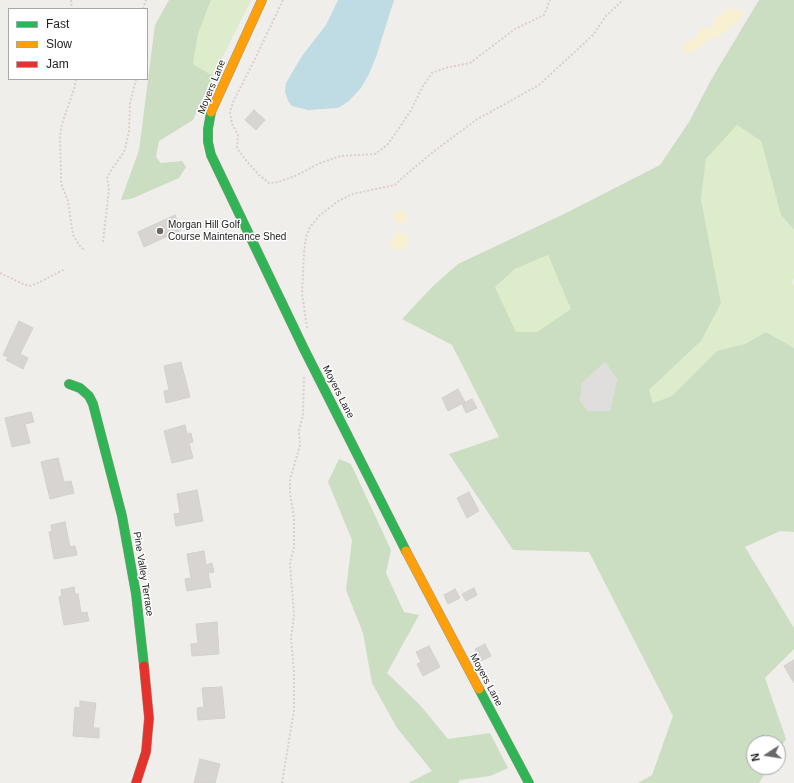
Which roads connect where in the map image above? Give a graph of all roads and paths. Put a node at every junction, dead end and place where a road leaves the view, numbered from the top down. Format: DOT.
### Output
graph roads {
  1 [pos="262,0"];
  2 [pos="284,0"];
  3 [pos="550,0"];
  4 [pos="623,0"];
  5 [pos="76,80"];
  6 [pos="136,80"];
  7 [pos="103,242"];
  8 [pos="85,251"];
  9 [pos="64,269"];
  10 [pos="0,273"];
  11 [pos="306,330"];
  12 [pos="304,371"];
  13 [pos="69,384"];
  14 [pos="136,783"];
  15 [pos="282,783"];
  16 [pos="529,783"];
  1 -- 16 [label="street, Moyers Lane"];
  2 -- 3 [label="path"];
  4 -- 11 [label="path"];
  5 -- 8 [label="path"];
  6 -- 7 [label="path"];
  9 -- 10 [label="path"];
  12 -- 15 [label="path"];
  13 -- 14 [label="street, Pine Valley Terrace"];
}
